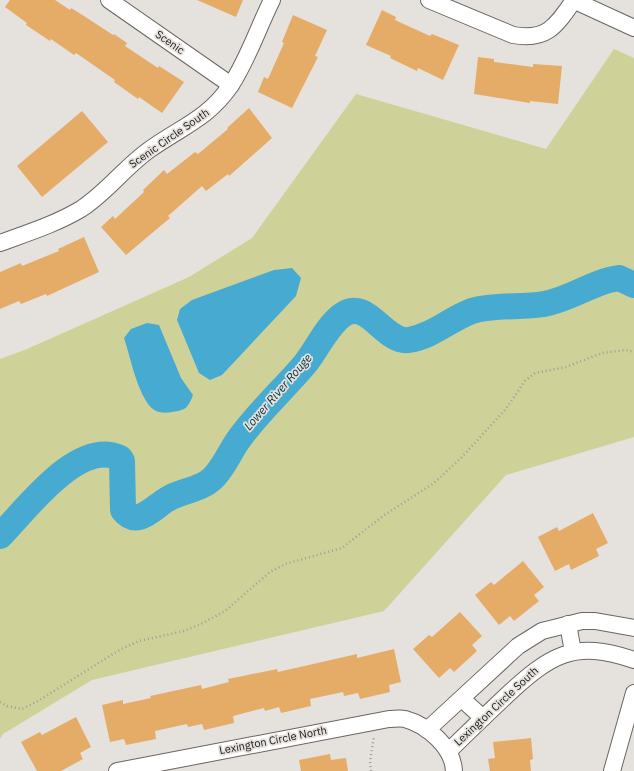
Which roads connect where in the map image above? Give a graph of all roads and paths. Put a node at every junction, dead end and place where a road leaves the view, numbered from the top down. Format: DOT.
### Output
graph roads {
  1 [pos="109,0"];
  2 [pos="272,0"];
  3 [pos="429,0"];
  4 [pos="573,0"];
  5 [pos="634,28"];
  6 [pos="231,85"];
  7 [pos="0,243"];
  8 [pos="634,352"];
  9 [pos="568,624"];
  10 [pos="634,628"];
  11 [pos="573,652"];
  12 [pos="634,660"];
  13 [pos="634,693"];
  14 [pos="462,699"];
  15 [pos="0,702"];
  16 [pos="483,718"];
  17 [pos="377,720"];
  18 [pos="427,730"];
  19 [pos="449,751"];
  20 [pos="117,771"];
  21 [pos="371,771"];
  22 [pos="454,771"];
  23 [pos="612,771"];
  1 -- 6 [label="street, Scenic"];
  2 -- 6 [label="street, Scenic Circle South"];
  3 -- 4 [label="street"];
  4 -- 5 [label="street"];
  6 -- 7 [label="street, Scenic Circle South"];
  8 -- 15 [label="path"];
  9 -- 10 [label="street"];
  9 -- 11 [label="street"];
  9 -- 14 [label="street"];
  11 -- 12 [label="street, Lexington Circle South"];
  11 -- 16 [label="street, Lexington Circle South"];
  13 -- 23 [label="street"];
  14 -- 16 [label="street"];
  14 -- 18 [label="street"];
  16 -- 19 [label="street, Lexington Circle South"];
  17 -- 18 [label="street, Lexington Circle North"];
  17 -- 20 [label="street, Lexington Circle North"];
  17 -- 21 [label="path"];
  18 -- 19 [label="street, Lexington Circle North"];
  19 -- 22 [label="street, Lexington Circle South"];
}
